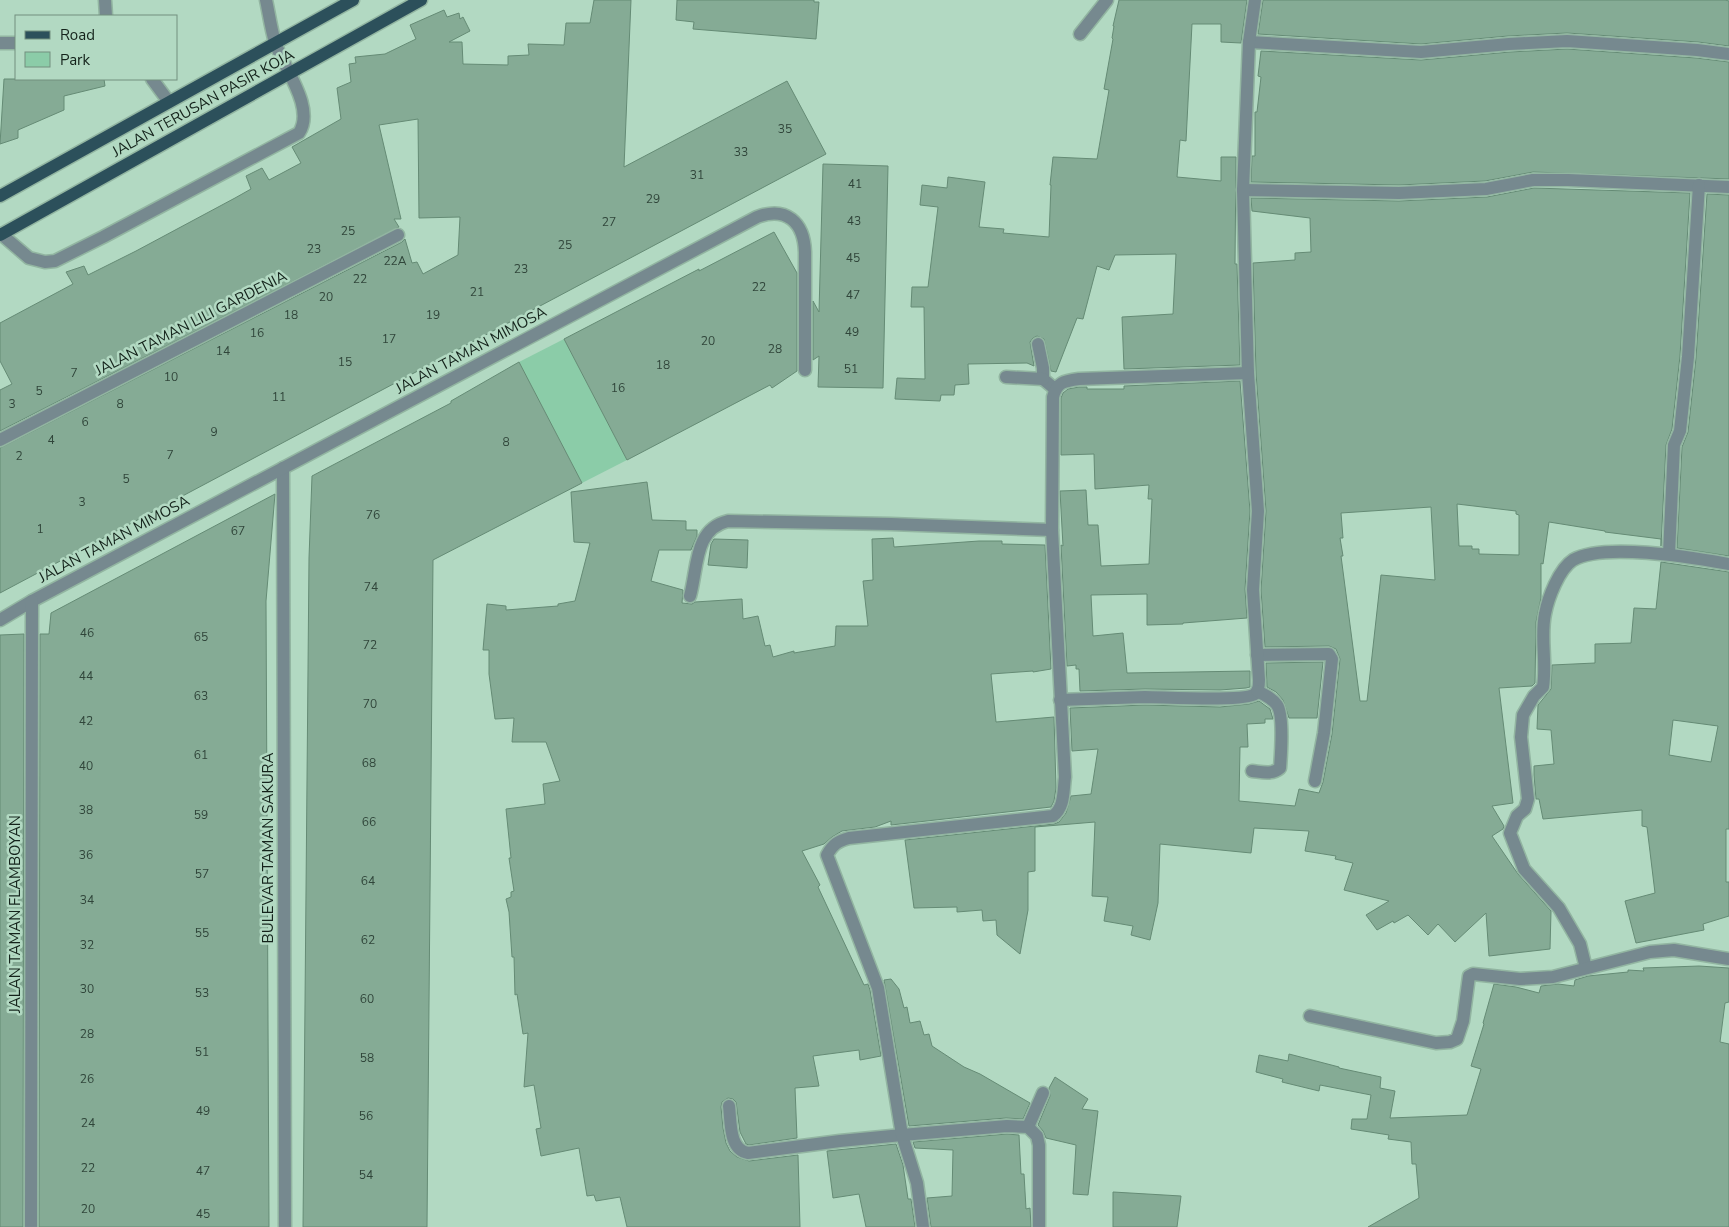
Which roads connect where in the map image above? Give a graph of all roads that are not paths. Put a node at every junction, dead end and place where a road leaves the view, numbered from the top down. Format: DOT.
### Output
graph roads {
  1 [pos="105,0"];
  2 [pos="266,0"];
  3 [pos="353,0"];
  4 [pos="421,0"];
  5 [pos="1106,0"];
  6 [pos="1255,0"];
  7 [pos="106,15"];
  8 [pos="1080,34"];
  9 [pos="1249,42"];
  10 [pos="0,43"];
  11 [pos="15,43"];
  12 [pos="275,43"];
  13 [pos="1729,54"];
  14 [pos="290,73"];
  15 [pos="153,80"];
  16 [pos="168,102"];
  17 [pos="1699,185"];
  18 [pos="1729,187"];
  19 [pos="1243,190"];
  20 [pos="2,192"];
  21 [pos="0,234"];
  22 [pos="398,235"];
  23 [pos="1038,344"];
  24 [pos="805,370"];
  25 [pos="1248,373"];
  26 [pos="1006,377"];
  27 [pos="1043,379"];
  28 [pos="1055,389"];
  29 [pos="0,440"];
  30 [pos="283,468"];
  31 [pos="1052,530"];
  32 [pos="1669,554"];
  33 [pos="1729,564"];
  34 [pos="690,596"];
  35 [pos="32,601"];
  36 [pos="0,620"];
  37 [pos="1257,656"];
  38 [pos="1257,692"];
  39 [pos="1060,700"];
  40 [pos="1252,771"];
  41 [pos="1315,781"];
  42 [pos="1729,959"];
  43 [pos="1586,968"];
  44 [pos="1310,1016"];
  45 [pos="1043,1093"];
  46 [pos="729,1106"];
  47 [pos="1028,1127"];
  48 [pos="902,1135"];
  49 [pos="30,1227"];
  50 [pos="285,1227"];
  51 [pos="923,1227"];
  52 [pos="1039,1227"];
  1 -- 7 [label="street"];
  2 -- 12 [label="street"];
  3 -- 12 [label="main road, JALAN TERUSAN PASIR KOJA"];
  4 -- 14 [label="main road, JALAN TERUSAN PASIR KOJA"];
  5 -- 8 [label="street"];
  6 -- 9 [label="street"];
  9 -- 13 [label="street"];
  9 -- 19 [label="street"];
  10 -- 11 [label="street"];
  12 -- 14 [label="street"];
  12 -- 16 [label="main road, JALAN TERUSAN PASIR KOJA"];
  14 -- 21 [label="main road, JALAN TERUSAN PASIR KOJA"];
  14 -- 21 [label="street"];
  15 -- 16 [label="street"];
  16 -- 20 [label="main road, JALAN TERUSAN PASIR KOJA"];
  17 -- 18 [label="street"];
  17 -- 19 [label="street"];
  17 -- 32 [label="street"];
  19 -- 25 [label="street"];
  22 -- 29 [label="street, JALAN TAMAN LILI GARDENIA"];
  23 -- 27 [label="street"];
  24 -- 30 [label="street, JALAN TAMAN MIMOSA"];
  25 -- 28 [label="street"];
  25 -- 37 [label="street"];
  26 -- 27 [label="street"];
  27 -- 28 [label="street"];
  28 -- 31 [label="street"];
  30 -- 35 [label="street, JALAN TAMAN MIMOSA"];
  30 -- 50 [label="street, BULEVAR TAMAN SAKURA"];
  31 -- 34 [label="street"];
  31 -- 39 [label="street"];
  32 -- 33 [label="street"];
  32 -- 43 [label="street"];
  35 -- 36 [label="street, JALAN TAMAN MIMOSA"];
  35 -- 49 [label="street, JALAN TAMAN FLAMBOYAN"];
  37 -- 38 [label="street"];
  37 -- 41 [label="street"];
  38 -- 39 [label="street"];
  38 -- 40 [label="street"];
  39 -- 48 [label="street"];
  42 -- 43 [label="street"];
  43 -- 44 [label="street"];
  45 -- 47 [label="street"];
  46 -- 48 [label="street"];
  47 -- 48 [label="street"];
  47 -- 52 [label="street"];
  48 -- 51 [label="street"];
}
